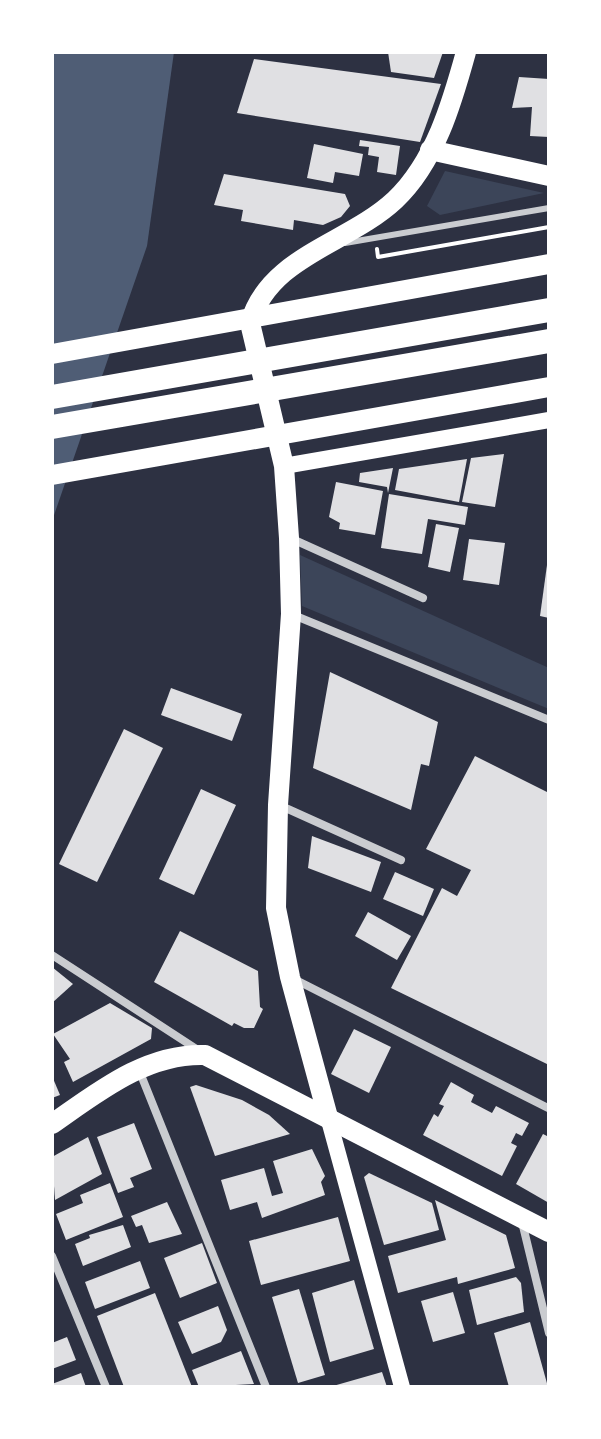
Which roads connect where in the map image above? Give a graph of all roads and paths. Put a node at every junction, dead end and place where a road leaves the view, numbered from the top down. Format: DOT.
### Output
graph roads {
  1 [pos="466,52"];
  2 [pos="430,150"];
  3 [pos="549,176"];
  4 [pos="549,208"];
  5 [pos="549,227"];
  6 [pos="326,246"];
  7 [pos="378,257"];
  8 [pos="549,264"];
  9 [pos="549,310"];
  10 [pos="549,341"];
  11 [pos="52,354"];
  12 [pos="549,387"];
  13 [pos="52,397"];
  14 [pos="549,420"];
  15 [pos="52,427"];
  16 [pos="284,466"];
  17 [pos="52,475"];
  18 [pos="289,538"];
  19 [pos="423,598"];
  20 [pos="291,614"];
  21 [pos="549,720"];
  22 [pos="278,805"];
  23 [pos="401,860"];
  24 [pos="52,955"];
  25 [pos="290,977"];
  26 [pos="205,1055"];
  27 [pos="139,1069"];
  28 [pos="548,1108"];
  29 [pos="328,1117"];
  30 [pos="52,1124"];
  31 [pos="521,1217"];
  32 [pos="549,1232"];
  33 [pos="52,1256"];
  34 [pos="549,1333"];
  35 [pos="106,1387"];
  36 [pos="266,1387"];
  37 [pos="402,1387"];
  1 -- 2 [label="main road"];
  2 -- 3 [label="main road"];
  2 -- 6 [label="main road"];
  4 -- 6 [label="lane"];
  5 -- 7 [label="path"];
  6 -- 16 [label="main road"];
  8 -- 11 [label="main road"];
  9 -- 13 [label="highway"];
  10 -- 15 [label="highway"];
  12 -- 17 [label="main road"];
  14 -- 16 [label="main road"];
  16 -- 18 [label="main road"];
  18 -- 19 [label="street"];
  18 -- 20 [label="main road"];
  20 -- 21 [label="street"];
  20 -- 22 [label="main road"];
  22 -- 23 [label="street"];
  22 -- 25 [label="main road"];
  24 -- 26 [label="street"];
  25 -- 28 [label="street"];
  25 -- 29 [label="main road"];
  26 -- 27 [label="main road"];
  26 -- 29 [label="main road"];
  27 -- 30 [label="main road"];
  27 -- 36 [label="street"];
  29 -- 31 [label="main road"];
  29 -- 37 [label="main road"];
  31 -- 32 [label="main road"];
  31 -- 34 [label="street"];
  33 -- 35 [label="street"];
}
